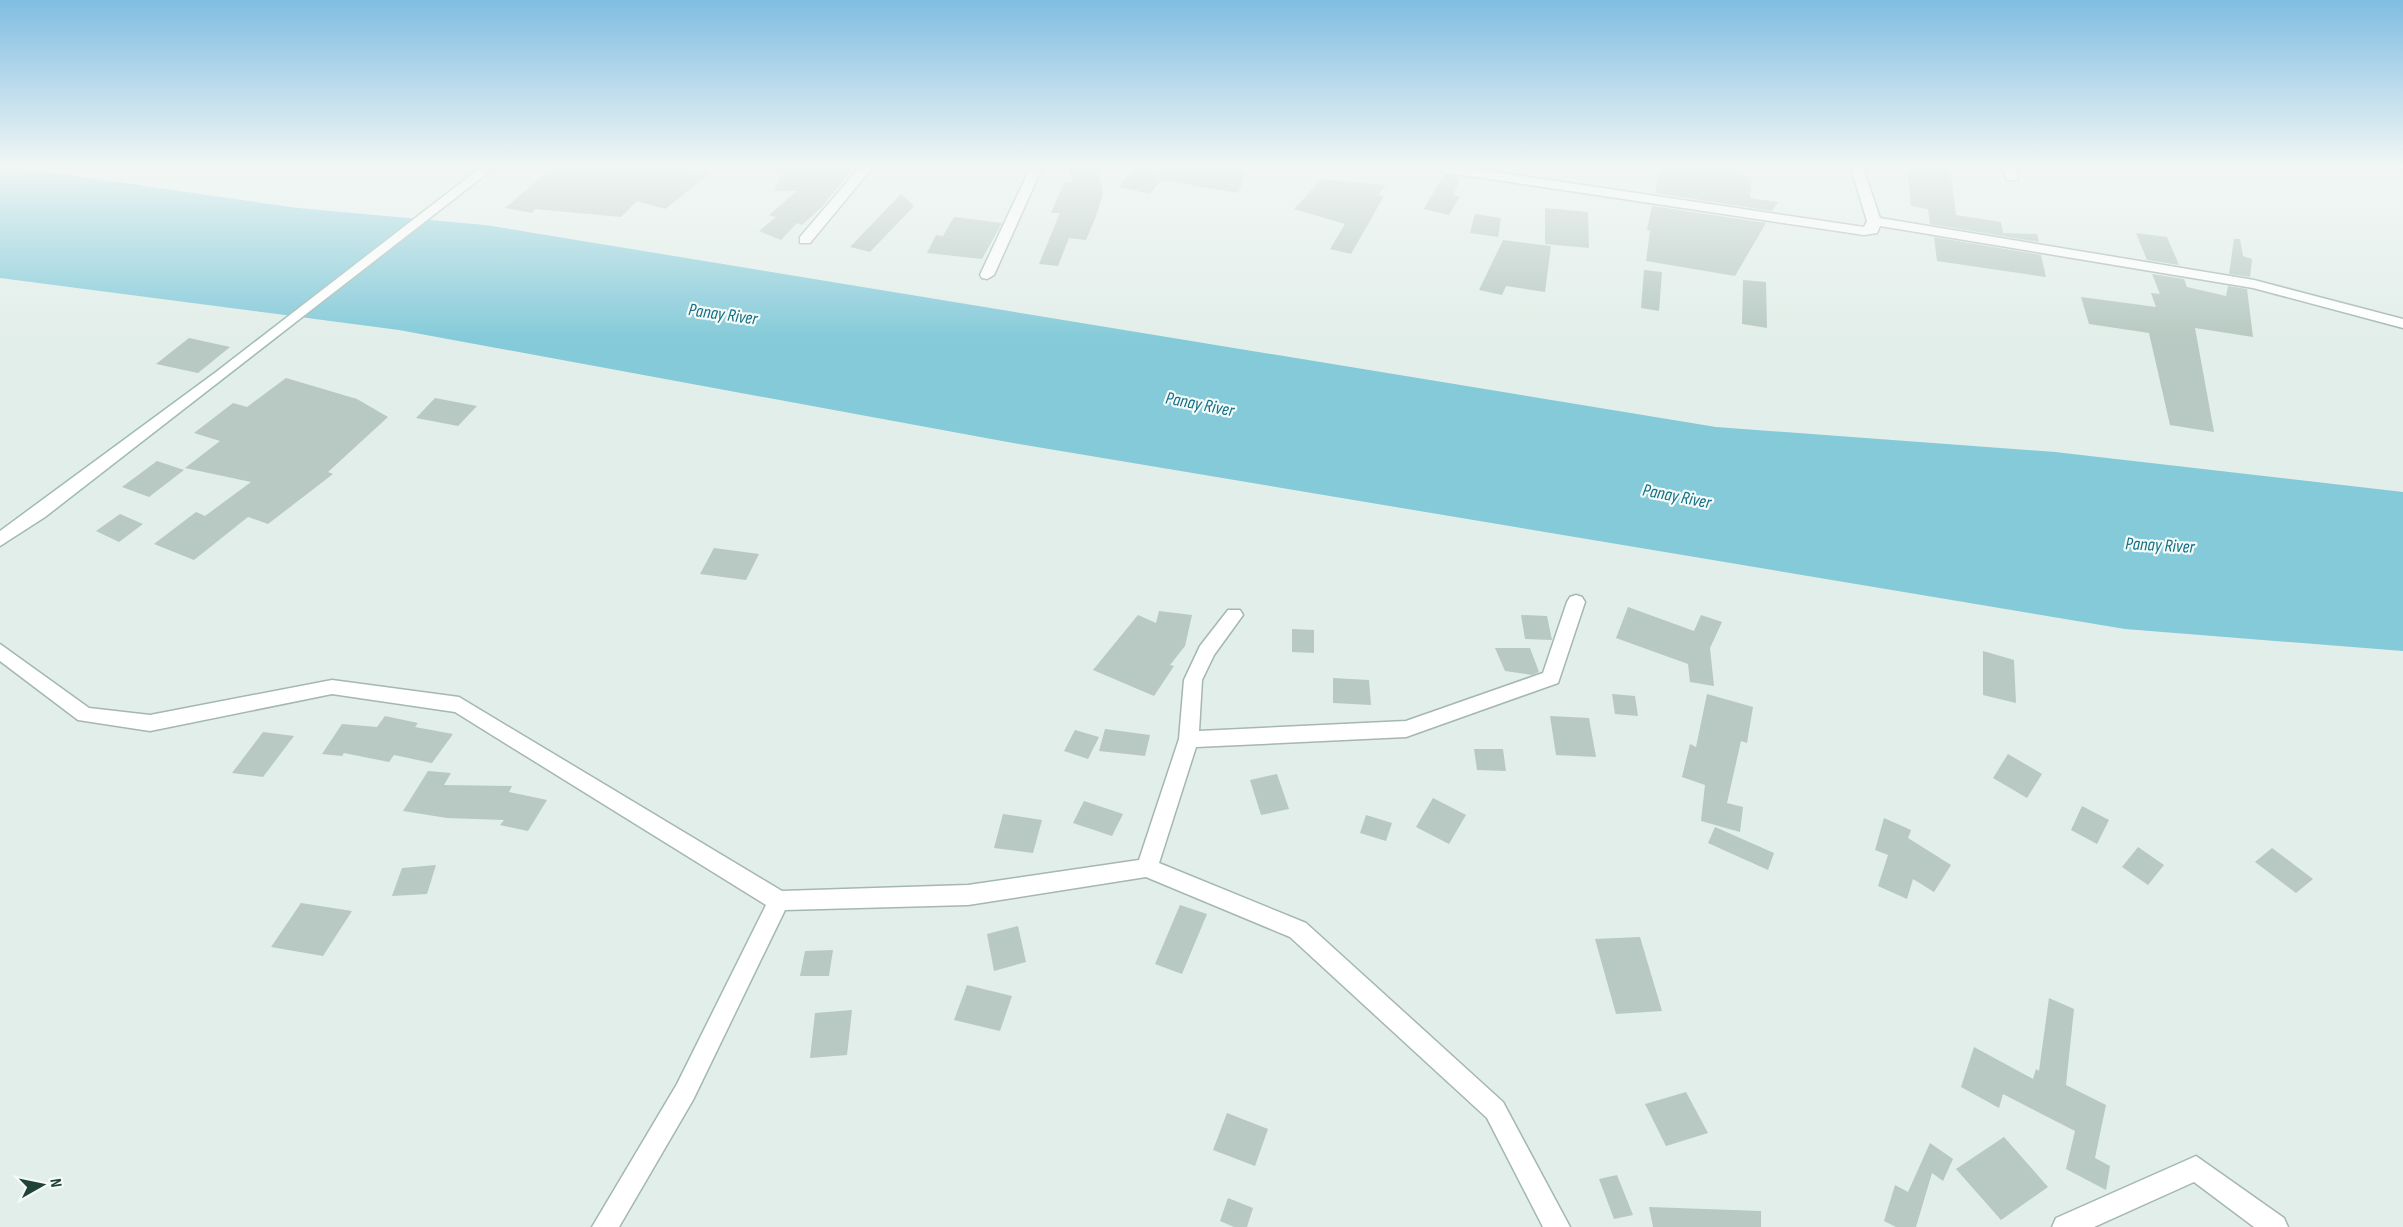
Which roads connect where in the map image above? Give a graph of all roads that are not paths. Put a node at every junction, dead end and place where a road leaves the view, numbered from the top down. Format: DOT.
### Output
graph roads {
  1 [pos="414,225"];
  2 [pos="817,225"];
  3 [pos="1010,225"];
  4 [pos="1829,225"];
  5 [pos="1873,225"];
  6 [pos="1875,225"];
  7 [pos="804,240"];
  8 [pos="987,274"];
  9 [pos="2403,324"];
  10 [pos="0,540"];
  11 [pos="1576,602"];
  12 [pos="1234,615"];
  13 [pos="0,651"];
  14 [pos="1189,739"];
  15 [pos="1147,868"];
  16 [pos="778,901"];
  17 [pos="605,1227"];
  18 [pos="1557,1227"];
  19 [pos="2065,1227"];
  20 [pos="2274,1227"];
  1 -- 10 [label="street"];
  2 -- 7 [label="street"];
  3 -- 8 [label="street"];
  4 -- 5 [label="street"];
  6 -- 9 [label="street"];
  11 -- 14 [label="street"];
  12 -- 14 [label="street"];
  13 -- 16 [label="street"];
  14 -- 15 [label="street"];
  15 -- 16 [label="street"];
  15 -- 18 [label="street"];
  16 -- 17 [label="street"];
  19 -- 20 [label="street"];
}
